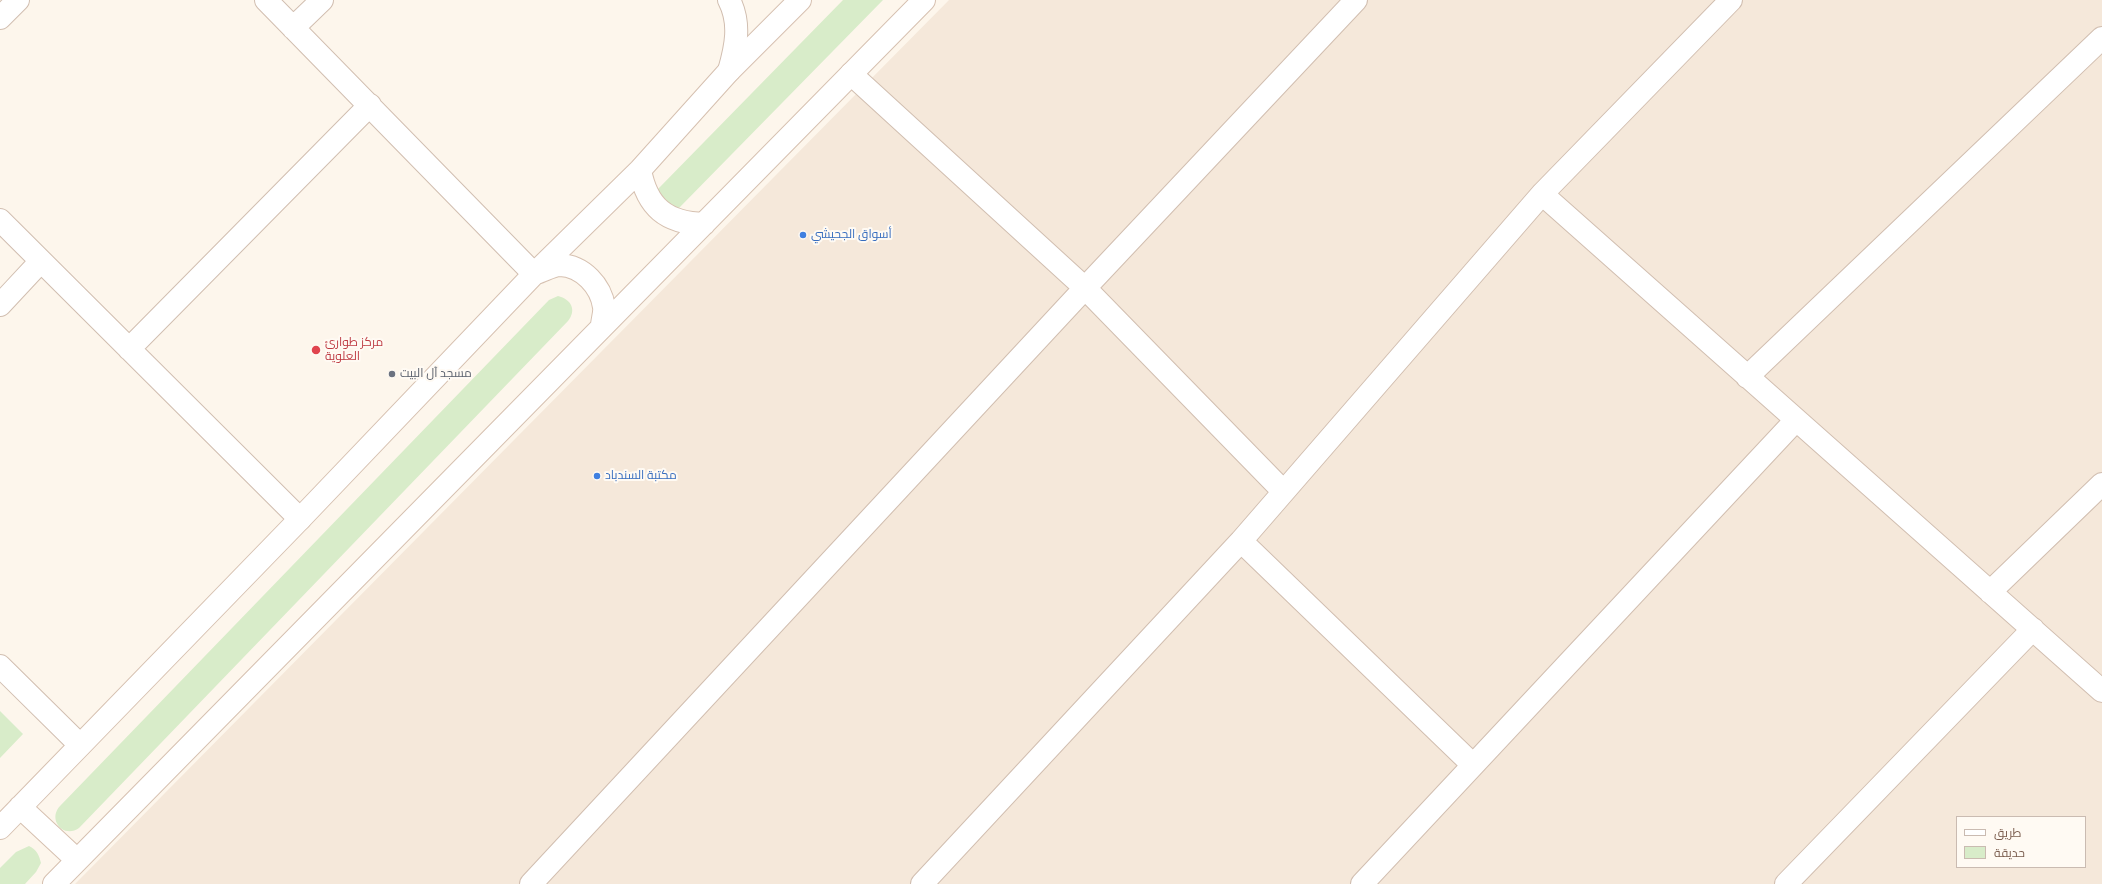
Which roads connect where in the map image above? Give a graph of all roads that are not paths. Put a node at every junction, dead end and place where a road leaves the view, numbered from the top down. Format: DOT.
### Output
graph roads {
  1 [pos="18,0"];
  2 [pos="266,0"];
  3 [pos="322,0"];
  4 [pos="729,0"];
  5 [pos="800,0"];
  6 [pos="924,0"];
  7 [pos="1356,0"];
  8 [pos="1731,0"];
  9 [pos="0,18"];
  10 [pos="293,28"];
  11 [pos="2102,38"];
  12 [pos="729,71"];
  13 [pos="851,74"];
  14 [pos="370,106"];
  15 [pos="640,170"];
  16 [pos="1542,194"];
  17 [pos="0,220"];
  18 [pos="704,224"];
  19 [pos="41,261"];
  20 [pos="534,274"];
  21 [pos="1085,288"];
  22 [pos="0,305"];
  23 [pos="602,326"];
  24 [pos="129,349"];
  25 [pos="1748,377"];
  26 [pos="1796,420"];
  27 [pos="2102,484"];
  28 [pos="1283,492"];
  29 [pos="300,519"];
  30 [pos="1240,541"];
  31 [pos="1990,592"];
  32 [pos="2033,629"];
  33 [pos="0,666"];
  34 [pos="2102,691"];
  35 [pos="80,744"];
  36 [pos="1473,765"];
  37 [pos="20,807"];
  38 [pos="0,828"];
  39 [pos="77,860"];
  40 [pos="54,884"];
  41 [pos="531,884"];
  42 [pos="922,884"];
  43 [pos="1362,884"];
  44 [pos="1786,884"];
  1 -- 9 [label="street"];
  2 -- 10 [label="street"];
  3 -- 10 [label="street"];
  4 -- 12 [label="street"];
  5 -- 12 [label="street"];
  6 -- 13 [label="street"];
  7 -- 21 [label="street"];
  8 -- 16 [label="street"];
  10 -- 14 [label="street"];
  11 -- 25 [label="street"];
  12 -- 15 [label="street"];
  13 -- 18 [label="street"];
  13 -- 21 [label="street"];
  14 -- 20 [label="street"];
  14 -- 24 [label="street"];
  15 -- 18 [label="street"];
  15 -- 20 [label="street"];
  16 -- 25 [label="street"];
  16 -- 28 [label="street"];
  17 -- 19 [label="street"];
  18 -- 23 [label="street"];
  19 -- 22 [label="street"];
  19 -- 24 [label="street"];
  20 -- 23 [label="street"];
  20 -- 29 [label="street"];
  21 -- 28 [label="street"];
  21 -- 41 [label="street"];
  23 -- 39 [label="street"];
  24 -- 29 [label="street"];
  25 -- 26 [label="street"];
  26 -- 31 [label="street"];
  26 -- 36 [label="street"];
  27 -- 31 [label="street"];
  28 -- 30 [label="street"];
  29 -- 35 [label="street"];
  30 -- 36 [label="street"];
  30 -- 42 [label="street"];
  31 -- 32 [label="street"];
  32 -- 34 [label="street"];
  32 -- 44 [label="street"];
  33 -- 35 [label="street"];
  35 -- 37 [label="street"];
  36 -- 43 [label="street"];
  37 -- 38 [label="street"];
  37 -- 39 [label="street"];
  39 -- 40 [label="street"];
}
